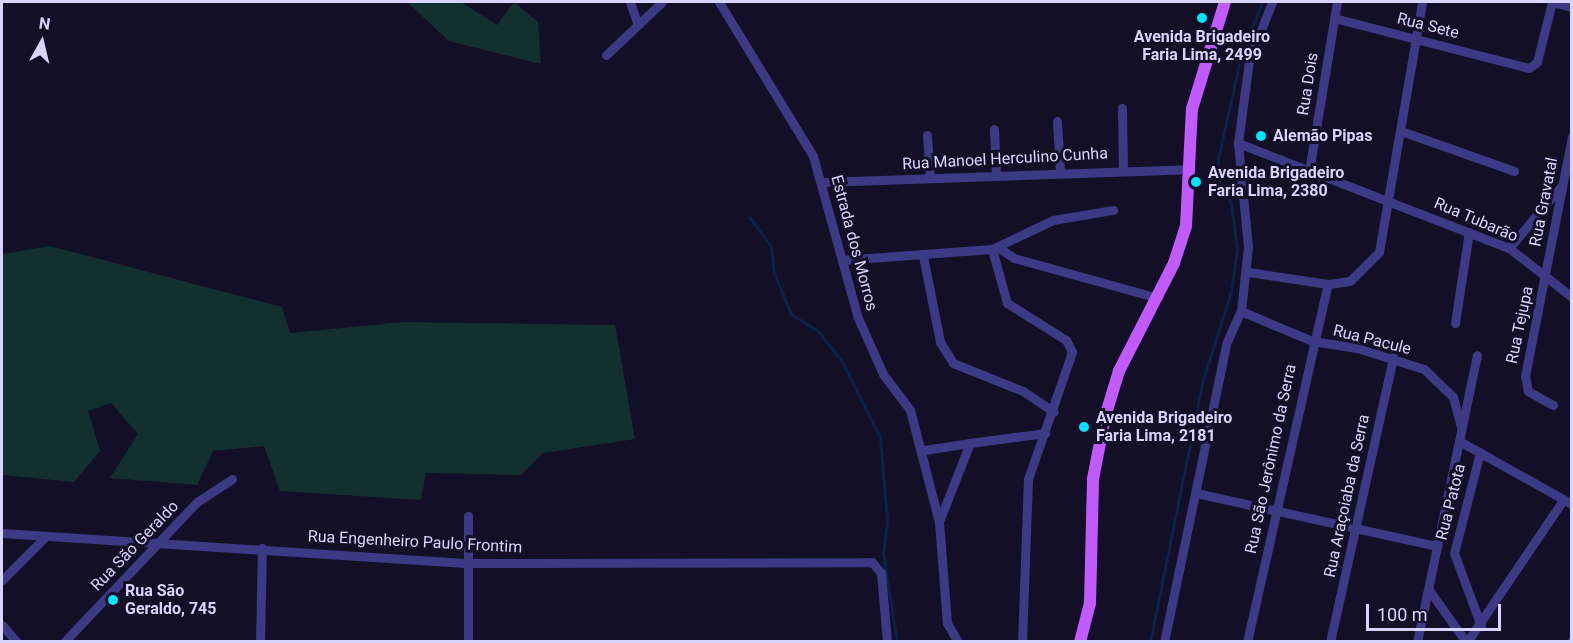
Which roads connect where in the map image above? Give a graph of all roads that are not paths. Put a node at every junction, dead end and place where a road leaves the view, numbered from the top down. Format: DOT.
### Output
graph roads {
  1 [pos="630,2"];
  2 [pos="662,2"];
  3 [pos="719,2"];
  4 [pos="1225,2"];
  5 [pos="1272,2"];
  6 [pos="1337,2"];
  7 [pos="1422,2"];
  8 [pos="1552,2"];
  9 [pos="1572,7"];
  10 [pos="1334,18"];
  11 [pos="638,25"];
  12 [pos="1417,38"];
  13 [pos="606,55"];
  14 [pos="1122,108"];
  15 [pos="1057,121"];
  16 [pos="994,129"];
  17 [pos="1401,131"];
  18 [pos="927,135"];
  19 [pos="1572,137"];
  20 [pos="1238,143"];
  21 [pos="1123,169"];
  22 [pos="1189,169"];
  23 [pos="1060,171"];
  24 [pos="1309,171"];
  25 [pos="1514,171"];
  26 [pos="996,175"];
  27 [pos="930,178"];
  28 [pos="1567,180"];
  29 [pos="823,182"];
  30 [pos="1390,202"];
  31 [pos="1113,210"];
  32 [pos="1469,232"];
  33 [pos="995,248"];
  34 [pos="1509,248"];
  35 [pos="923,256"];
  36 [pos="842,260"];
  37 [pos="1248,272"];
  38 [pos="1546,273"];
  39 [pos="1328,284"];
  40 [pos="1155,297"];
  41 [pos="1572,297"];
  42 [pos="1241,311"];
  43 [pos="1455,323"];
  44 [pos="1312,341"];
  45 [pos="1477,355"];
  46 [pos="1393,357"];
  47 [pos="1553,405"];
  48 [pos="1054,412"];
  49 [pos="1045,433"];
  50 [pos="1462,438"];
  51 [pos="970,443"];
  52 [pos="924,450"];
  53 [pos="1480,452"];
  54 [pos="232,479"];
  55 [pos="1196,493"];
  56 [pos="1567,502"];
  57 [pos="1275,510"];
  58 [pos="468,516"];
  59 [pos="939,522"];
  60 [pos="1355,528"];
  61 [pos="2,533"];
  62 [pos="45,537"];
  63 [pos="157,545"];
  64 [pos="1437,546"];
  65 [pos="262,548"];
  66 [pos="468,563"];
  67 [pos="2,580"];
  68 [pos="1429,590"];
  69 [pos="2,625"];
  70 [pos="1481,627"];
  71 [pos="18,641"];
  72 [pos="1167,641"];
  73 [pos="64,642"];
  74 [pos="260,642"];
  75 [pos="468,642"];
  76 [pos="887,642"];
  77 [pos="958,642"];
  78 [pos="1022,642"];
  79 [pos="1080,642"];
  80 [pos="1247,642"];
  81 [pos="1330,642"];
  82 [pos="1417,642"];
  83 [pos="1467,642"];
  1 -- 11 [label="street"];
  2 -- 11 [label="street"];
  3 -- 29 [label="street, Estrada dos Morros"];
  4 -- 22 [label="main road"];
  5 -- 20 [label="street"];
  6 -- 10 [label="street, Rua Dois"];
  7 -- 12 [label="street"];
  8 -- 9 [label="street"];
  8 -- 12 [label="street, Rua Sete"];
  10 -- 12 [label="street, Rua Sete"];
  10 -- 24 [label="street, Rua Dois"];
  11 -- 13 [label="street"];
  12 -- 17 [label="street"];
  14 -- 21 [label="street"];
  15 -- 23 [label="street"];
  16 -- 26 [label="street"];
  17 -- 25 [label="street"];
  17 -- 30 [label="street"];
  18 -- 27 [label="street"];
  19 -- 28 [label="street, Rua Gravatal"];
  20 -- 24 [label="street, Rua Tubarão"];
  20 -- 37 [label="street"];
  21 -- 22 [label="street, Rua Manoel Herculino Cunha"];
  21 -- 23 [label="street, Rua Manoel Herculino Cunha"];
  22 -- 40 [label="main road"];
  23 -- 26 [label="street, Rua Manoel Herculino Cunha"];
  24 -- 30 [label="street, Rua Tubarão"];
  26 -- 27 [label="street, Rua Manoel Herculino Cunha"];
  27 -- 29 [label="street, Rua Manoel Herculino Cunha"];
  28 -- 34 [label="street"];
  28 -- 38 [label="street, Rua Gravatal"];
  29 -- 36 [label="street, Estrada dos Morros"];
  30 -- 32 [label="street, Rua Tubarão"];
  30 -- 39 [label="street"];
  31 -- 33 [label="street"];
  32 -- 34 [label="street, Rua Tubarão"];
  32 -- 43 [label="street"];
  33 -- 35 [label="street"];
  33 -- 40 [label="street"];
  33 -- 48 [label="street"];
  34 -- 38 [label="street, Rua Tubarão"];
  35 -- 36 [label="street"];
  35 -- 48 [label="street"];
  36 -- 52 [label="street, Estrada dos Morros"];
  37 -- 39 [label="street"];
  37 -- 42 [label="street"];
  38 -- 41 [label="street, Rua Tubarão"];
  38 -- 47 [label="street, Rua Tejupa"];
  39 -- 44 [label="street, Rua São Jerônimo da Serra"];
  40 -- 79 [label="main road"];
  42 -- 44 [label="street, Rua Pacule"];
  42 -- 55 [label="street"];
  44 -- 46 [label="street, Rua Pacule"];
  44 -- 57 [label="street, Rua São Jerônimo da Serra"];
  45 -- 50 [label="street"];
  46 -- 50 [label="street, Rua Pacule"];
  46 -- 60 [label="street, Rua Araçoiaba da Serra"];
  48 -- 49 [label="street"];
  49 -- 51 [label="street"];
  49 -- 78 [label="street"];
  50 -- 53 [label="street"];
  50 -- 64 [label="street"];
  51 -- 52 [label="street"];
  51 -- 59 [label="street"];
  52 -- 59 [label="street, Estrada dos Morros"];
  53 -- 56 [label="street"];
  53 -- 70 [label="street, Rua Patota"];
  54 -- 63 [label="street, Rua São Geraldo"];
  55 -- 57 [label="street"];
  55 -- 72 [label="street"];
  56 -- 70 [label="street"];
  57 -- 60 [label="street"];
  57 -- 80 [label="street, Rua São Jerônimo da Serra"];
  58 -- 66 [label="street"];
  59 -- 77 [label="street, Estrada dos Morros"];
  60 -- 64 [label="street"];
  60 -- 81 [label="street, Rua Araçoiaba da Serra"];
  61 -- 62 [label="street, Rua Engenheiro Paulo Frontim"];
  62 -- 63 [label="street, Rua Engenheiro Paulo Frontim"];
  62 -- 67 [label="street"];
  63 -- 65 [label="street, Rua Engenheiro Paulo Frontim"];
  63 -- 73 [label="street, Rua São Geraldo"];
  64 -- 68 [label="street"];
  65 -- 66 [label="street, Rua Engenheiro Paulo Frontim"];
  65 -- 74 [label="street"];
  66 -- 75 [label="street"];
  66 -- 76 [label="street, Rua Engenheiro Paulo Frontim"];
  68 -- 82 [label="street"];
  68 -- 83 [label="street"];
  69 -- 71 [label="street"];
  70 -- 83 [label="street"];
}
